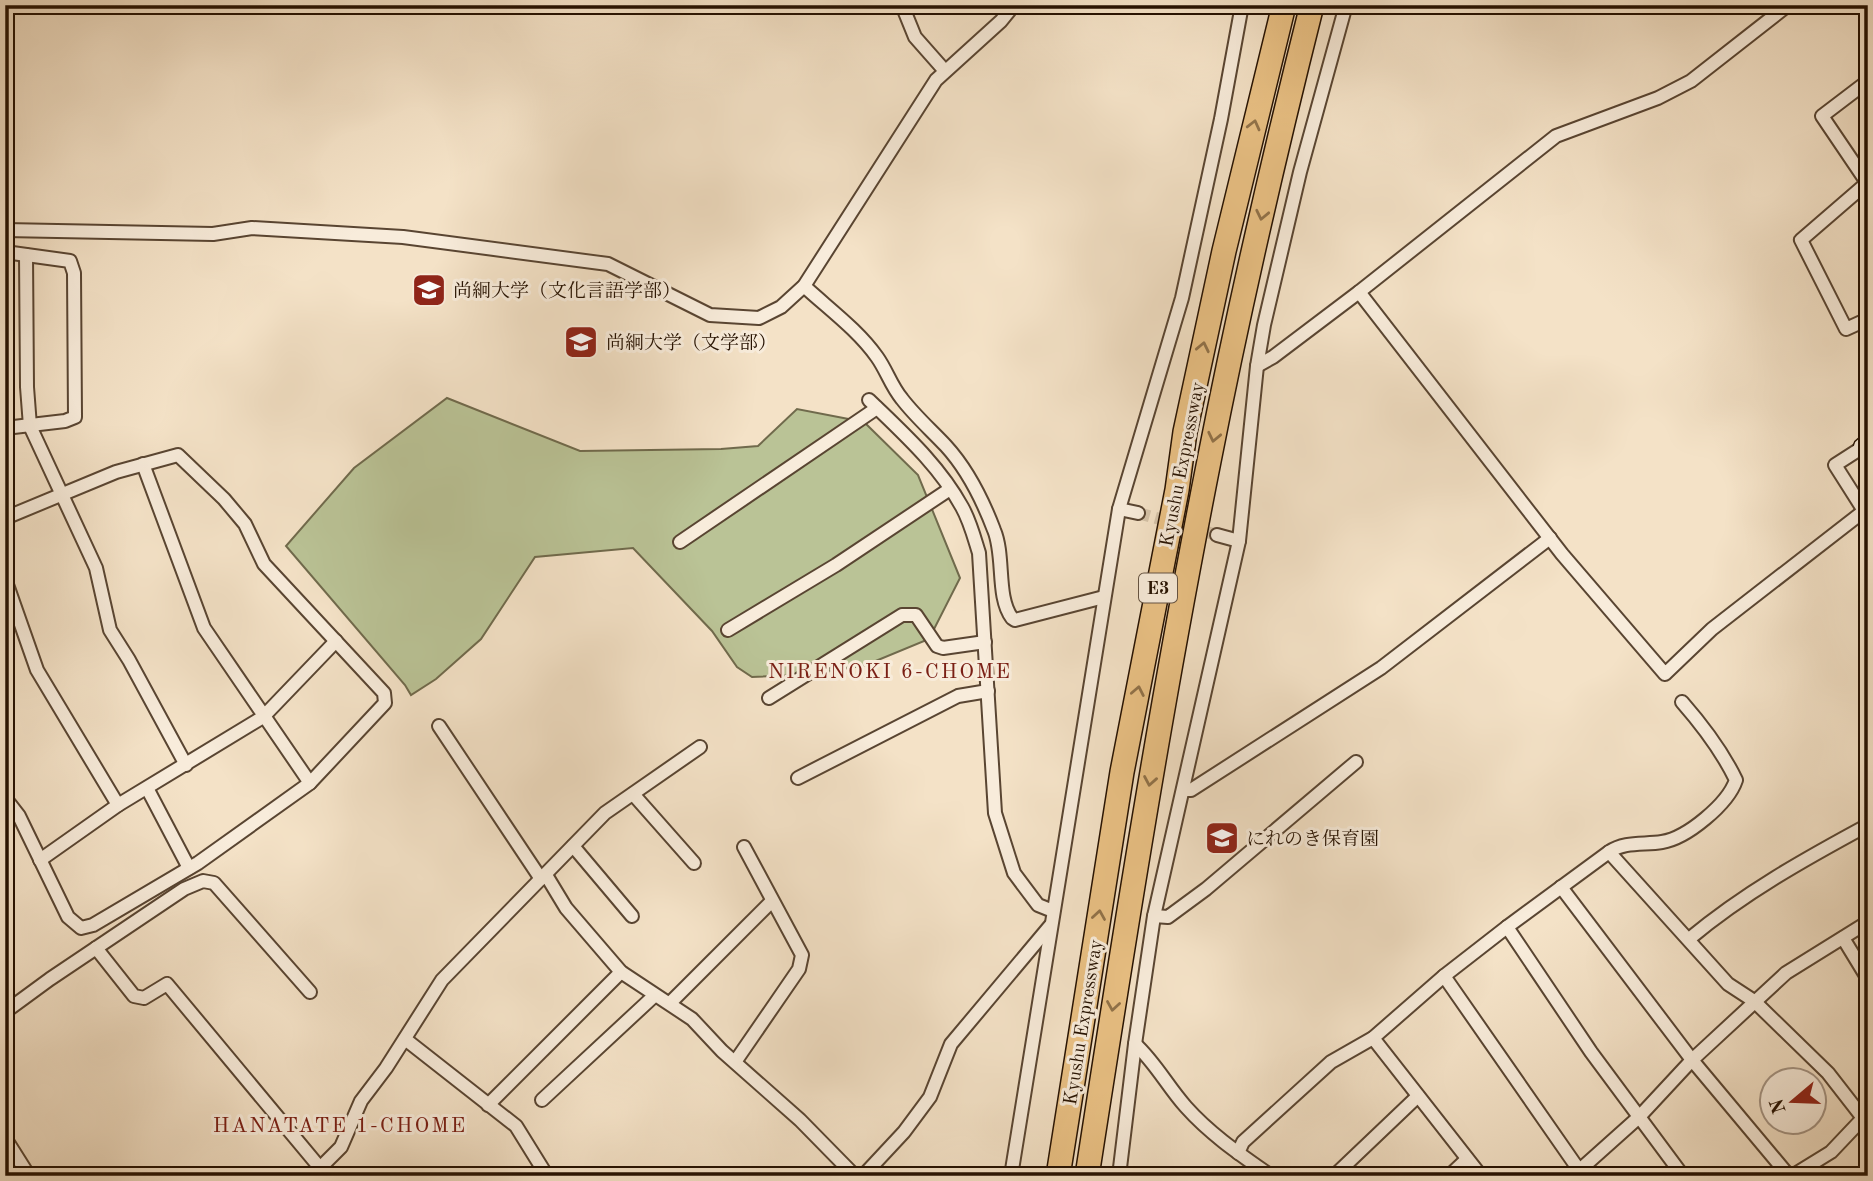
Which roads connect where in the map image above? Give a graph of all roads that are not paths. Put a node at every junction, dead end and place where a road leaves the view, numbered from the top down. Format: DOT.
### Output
graph roads {
  1 [pos="902,5"];
  2 [pos="1014,5"];
  3 [pos="1242,5"];
  4 [pos="1284,5"];
  5 [pos="1312,5"];
  6 [pos="1346,5"];
  7 [pos="1788,5"];
  8 [pos="946,71"];
  9 [pos="1868,81"];
  10 [pos="1868,183"];
  11 [pos="5,230"];
  12 [pos="5,252"];
  13 [pos="26,255"];
  14 [pos="804,286"];
  15 [pos="1359,292"];
  16 [pos="1865,320"];
  17 [pos="1868,335"];
  18 [pos="1257,366"];
  19 [pos="30,426"];
  20 [pos="5,428"];
  21 [pos="1865,445"];
  22 [pos="143,464"];
  23 [pos="950,489"];
  24 [pos="62,495"];
  25 [pos="1119,509"];
  26 [pos="1139,513"];
  27 [pos="1866,514"];
  28 [pos="5,518"];
  29 [pos="1217,535"];
  30 [pos="1550,538"];
  31 [pos="1239,541"];
  32 [pos="680,542"];
  33 [pos="5,579"];
  34 [pos="1104,597"];
  35 [pos="728,630"];
  36 [pos="336,641"];
  37 [pos="985,642"];
  38 [pos="988,691"];
  39 [pos="769,698"];
  40 [pos="1682,702"];
  41 [pos="263,717"];
  42 [pos="439,726"];
  43 [pos="699,747"];
  44 [pos="1356,762"];
  45 [pos="186,765"];
  46 [pos="798,778"];
  47 [pos="310,783"];
  48 [pos="146,788"];
  49 [pos="1183,790"];
  50 [pos="633,794"];
  51 [pos="5,798"];
  52 [pos="118,804"];
  53 [pos="1868,825"];
  54 [pos="573,846"];
  55 [pos="744,847"];
  56 [pos="1609,852"];
  57 [pos="40,860"];
  58 [pos="694,863"];
  59 [pos="189,868"];
  60 [pos="544,877"];
  61 [pos="1561,887"];
  62 [pos="772,901"];
  63 [pos="1053,911"];
  64 [pos="632,916"];
  65 [pos="1154,916"];
  66 [pos="1868,922"];
  67 [pos="1051,925"];
  68 [pos="1507,926"];
  69 [pos="1843,938"];
  70 [pos="1689,939"];
  71 [pos="96,948"];
  72 [pos="621,972"];
  73 [pos="1444,976"];
  74 [pos="1868,979"];
  75 [pos="310,992"];
  76 [pos="654,996"];
  77 [pos="1754,1001"];
  78 [pos="670,1003"];
  79 [pos="5,1012"];
  80 [pos="1373,1038"];
  81 [pos="405,1039"];
  82 [pos="1135,1044"];
  83 [pos="1692,1060"];
  84 [pos="735,1062"];
  85 [pos="1418,1096"];
  86 [pos="542,1100"];
  87 [pos="488,1105"];
  88 [pos="1639,1117"];
  89 [pos="1866,1120"];
  90 [pos="5,1138"];
  91 [pos="1238,1153"];
  92 [pos="1467,1159"];
  93 [pos="316,1172"];
  94 [pos="1576,1173"];
  95 [pos="29,1176"];
  96 [pos="547,1176"];
  97 [pos="855,1176"];
  98 [pos="863,1176"];
  99 [pos="1011,1176"];
  100 [pos="1058,1176"];
  101 [pos="1087,1176"];
  102 [pos="1119,1176"];
  103 [pos="1271,1176"];
  104 [pos="1334,1176"];
  105 [pos="1449,1176"];
  106 [pos="1481,1176"];
  107 [pos="1683,1176"];
  108 [pos="1791,1176"];
  1 -- 8 [label="street"];
  2 -- 8 [label="street"];
  3 -- 25 [label="street"];
  100 -- 4 [label="highway, Kyushu Expressway / E3, one-way"];
  5 -- 101 [label="highway, Kyushu Expressway / E3, one-way"];
  6 -- 18 [label="street"];
  7 -- 15 [label="street"];
  8 -- 14 [label="street"];
  9 -- 10 [label="street"];
  10 -- 16 [label="street"];
  11 -- 14 [label="street"];
  12 -- 13 [label="street"];
  13 -- 19 [label="street"];
  13 -- 19 [label="street"];
  14 -- 34 [label="street"];
  15 -- 18 [label="street"];
  15 -- 30 [label="street"];
  16 -- 17 [label="street"];
  18 -- 31 [label="street"];
  19 -- 20 [label="street"];
  19 -- 24 [label="street"];
  21 -- 27 [label="street"];
  22 -- 24 [label="street"];
  22 -- 36 [label="street"];
  22 -- 41 [label="street"];
  23 -- 32 [label="street"];
  23 -- 35 [label="street"];
  23 -- 37 [label="street"];
  24 -- 28 [label="street"];
  24 -- 45 [label="street"];
  25 -- 26 [label="street"];
  25 -- 34 [label="street"];
  27 -- 30 [label="street"];
  29 -- 31 [label="street"];
  30 -- 49 [label="street"];
  31 -- 49 [label="street"];
  33 -- 52 [label="street"];
  34 -- 63 [label="street"];
  36 -- 41 [label="street"];
  36 -- 47 [label="street"];
  37 -- 38 [label="street"];
  37 -- 39 [label="street"];
  38 -- 46 [label="street"];
  38 -- 63 [label="street"];
  40 -- 56 [label="street"];
  41 -- 45 [label="street"];
  41 -- 47 [label="street"];
  42 -- 60 [label="street"];
  43 -- 50 [label="street"];
  44 -- 65 [label="street"];
  45 -- 48 [label="street"];
  47 -- 59 [label="street"];
  48 -- 52 [label="street"];
  48 -- 59 [label="street"];
  49 -- 65 [label="street"];
  50 -- 54 [label="street"];
  50 -- 58 [label="street"];
  51 -- 57 [label="street"];
  52 -- 57 [label="street"];
  53 -- 70 [label="street"];
  54 -- 60 [label="street"];
  54 -- 64 [label="street"];
  55 -- 62 [label="street"];
  56 -- 61 [label="street"];
  56 -- 70 [label="street"];
  57 -- 59 [label="street"];
  60 -- 72 [label="street"];
  60 -- 81 [label="street"];
  61 -- 68 [label="street"];
  61 -- 83 [label="street"];
  62 -- 78 [label="street"];
  62 -- 84 [label="street"];
  63 -- 67 [label="street"];
  65 -- 82 [label="street"];
  66 -- 69 [label="street"];
  67 -- 98 [label="street"];
  67 -- 99 [label="street"];
  68 -- 73 [label="street"];
  68 -- 88 [label="street"];
  69 -- 74 [label="street"];
  69 -- 77 [label="street"];
  70 -- 77 [label="street"];
  71 -- 75 [label="street"];
  71 -- 79 [label="street"];
  71 -- 93 [label="street"];
  72 -- 76 [label="street"];
  72 -- 87 [label="street"];
  73 -- 80 [label="street"];
  73 -- 94 [label="street"];
  76 -- 78 [label="street"];
  76 -- 86 [label="street"];
  77 -- 83 [label="street"];
  77 -- 89 [label="street"];
  78 -- 84 [label="street"];
  80 -- 85 [label="street"];
  80 -- 91 [label="street"];
  81 -- 87 [label="street"];
  81 -- 93 [label="street"];
  82 -- 91 [label="street"];
  82 -- 102 [label="street"];
  83 -- 88 [label="street"];
  83 -- 108 [label="street"];
  84 -- 97 [label="street"];
  85 -- 92 [label="street"];
  85 -- 104 [label="street"];
  87 -- 96 [label="street"];
  88 -- 94 [label="street"];
  88 -- 107 [label="street"];
  89 -- 108 [label="street"];
  90 -- 95 [label="street"];
  91 -- 103 [label="street"];
  92 -- 105 [label="street"];
  92 -- 106 [label="street"];
}
